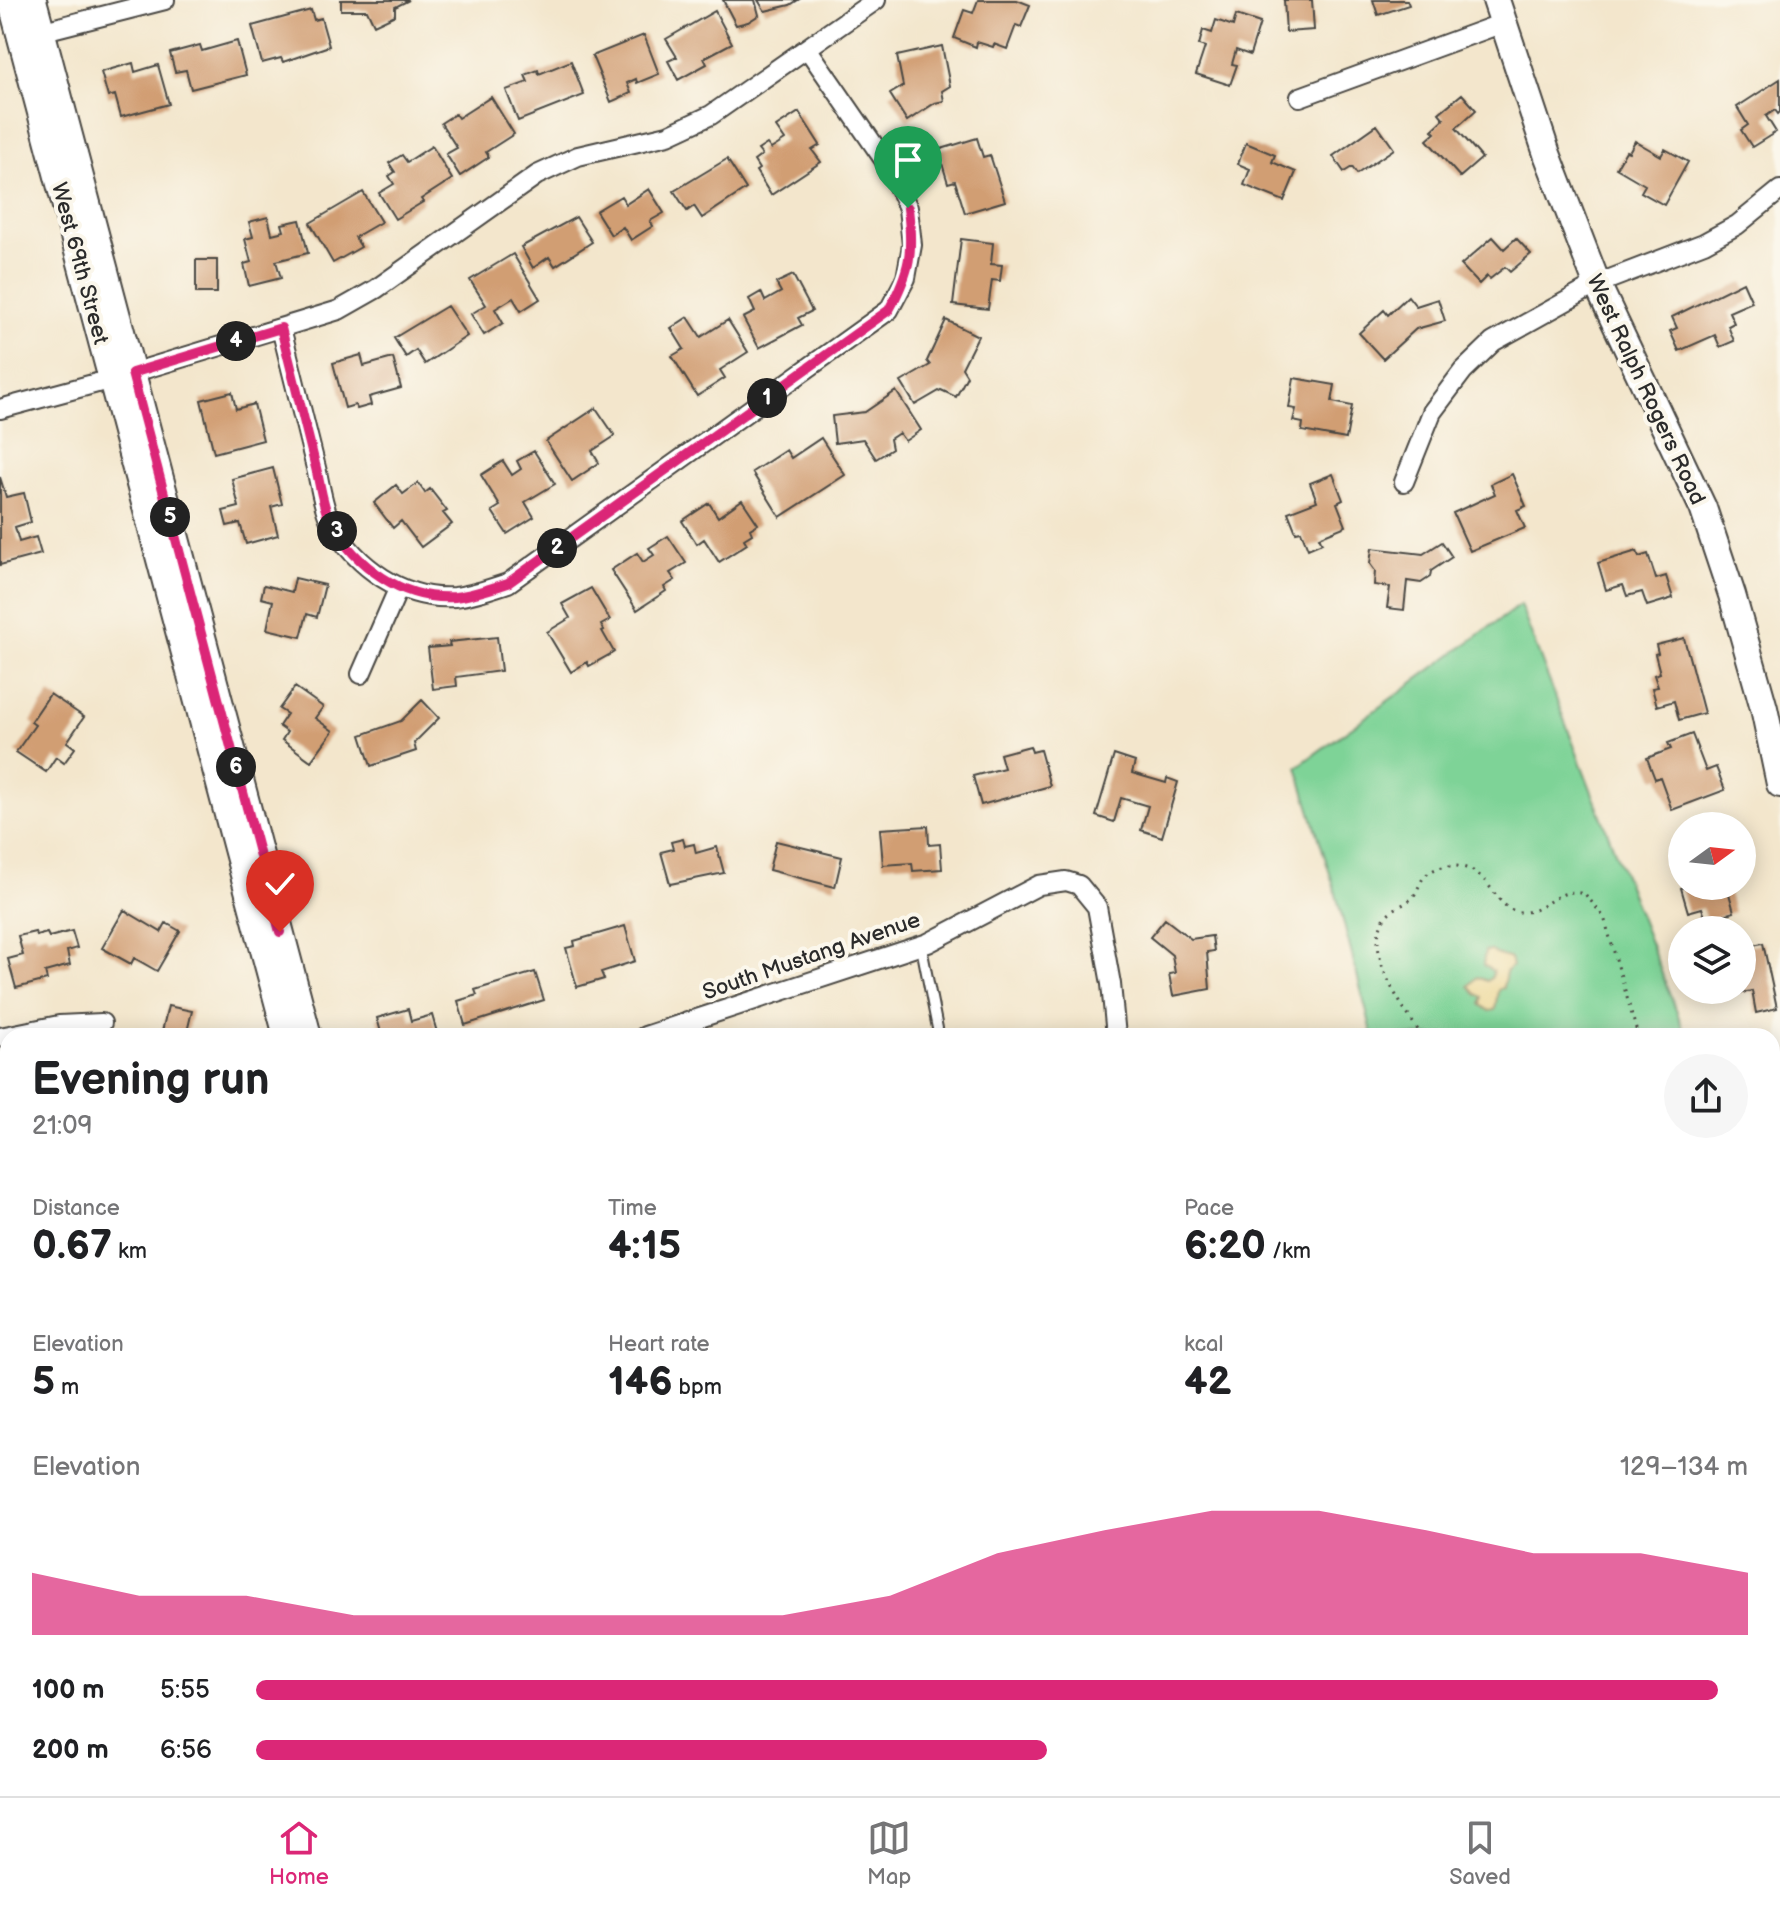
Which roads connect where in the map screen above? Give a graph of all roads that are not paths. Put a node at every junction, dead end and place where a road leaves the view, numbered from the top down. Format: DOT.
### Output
graph roads {
  1 [pos="11,0"];
  2 [pos="33,0"];
  3 [pos="165,0"];
  4 [pos="876,0"];
  5 [pos="1500,11"];
  6 [pos="31,34"];
  7 [pos="807,48"];
  8 [pos="1300,97"];
  9 [pos="1780,190"];
  10 [pos="1597,284"];
  11 [pos="281,328"];
  12 [pos="122,376"];
  13 [pos="0,409"];
  14 [pos="1404,482"];
  15 [pos="399,587"];
  16 [pos="361,674"];
  17 [pos="1780,784"];
  18 [pos="921,945"];
  19 [pos="102,1023"];
  20 [pos="44,1028"];
  21 [pos="285,1028"];
  22 [pos="306,1028"];
  23 [pos="669,1028"];
  24 [pos="937,1028"];
  25 [pos="1115,1028"];
  1 -- 6 [label="main road, West 69th Street"];
  2 -- 6 [label="main road, West 69th Street"];
  3 -- 6 [label="street"];
  4 -- 7 [label="street"];
  5 -- 8 [label="street"];
  5 -- 10 [label="main road, West Ralph Rogers Road"];
  6 -- 12 [label="main road, West 69th Street"];
  7 -- 11 [label="street"];
  7 -- 15 [label="street"];
  9 -- 10 [label="street"];
  10 -- 14 [label="street"];
  10 -- 17 [label="main road, West Ralph Rogers Road"];
  11 -- 12 [label="street"];
  11 -- 15 [label="street"];
  12 -- 13 [label="street"];
  12 -- 21 [label="main road, West 69th Street"];
  12 -- 22 [label="main road, West 69th Street"];
  15 -- 16 [label="street"];
  18 -- 23 [label="street, South Mustang Avenue"];
  18 -- 24 [label="lane"];
  18 -- 25 [label="street, South Mustang Avenue"];
  19 -- 20 [label="street"];
}
